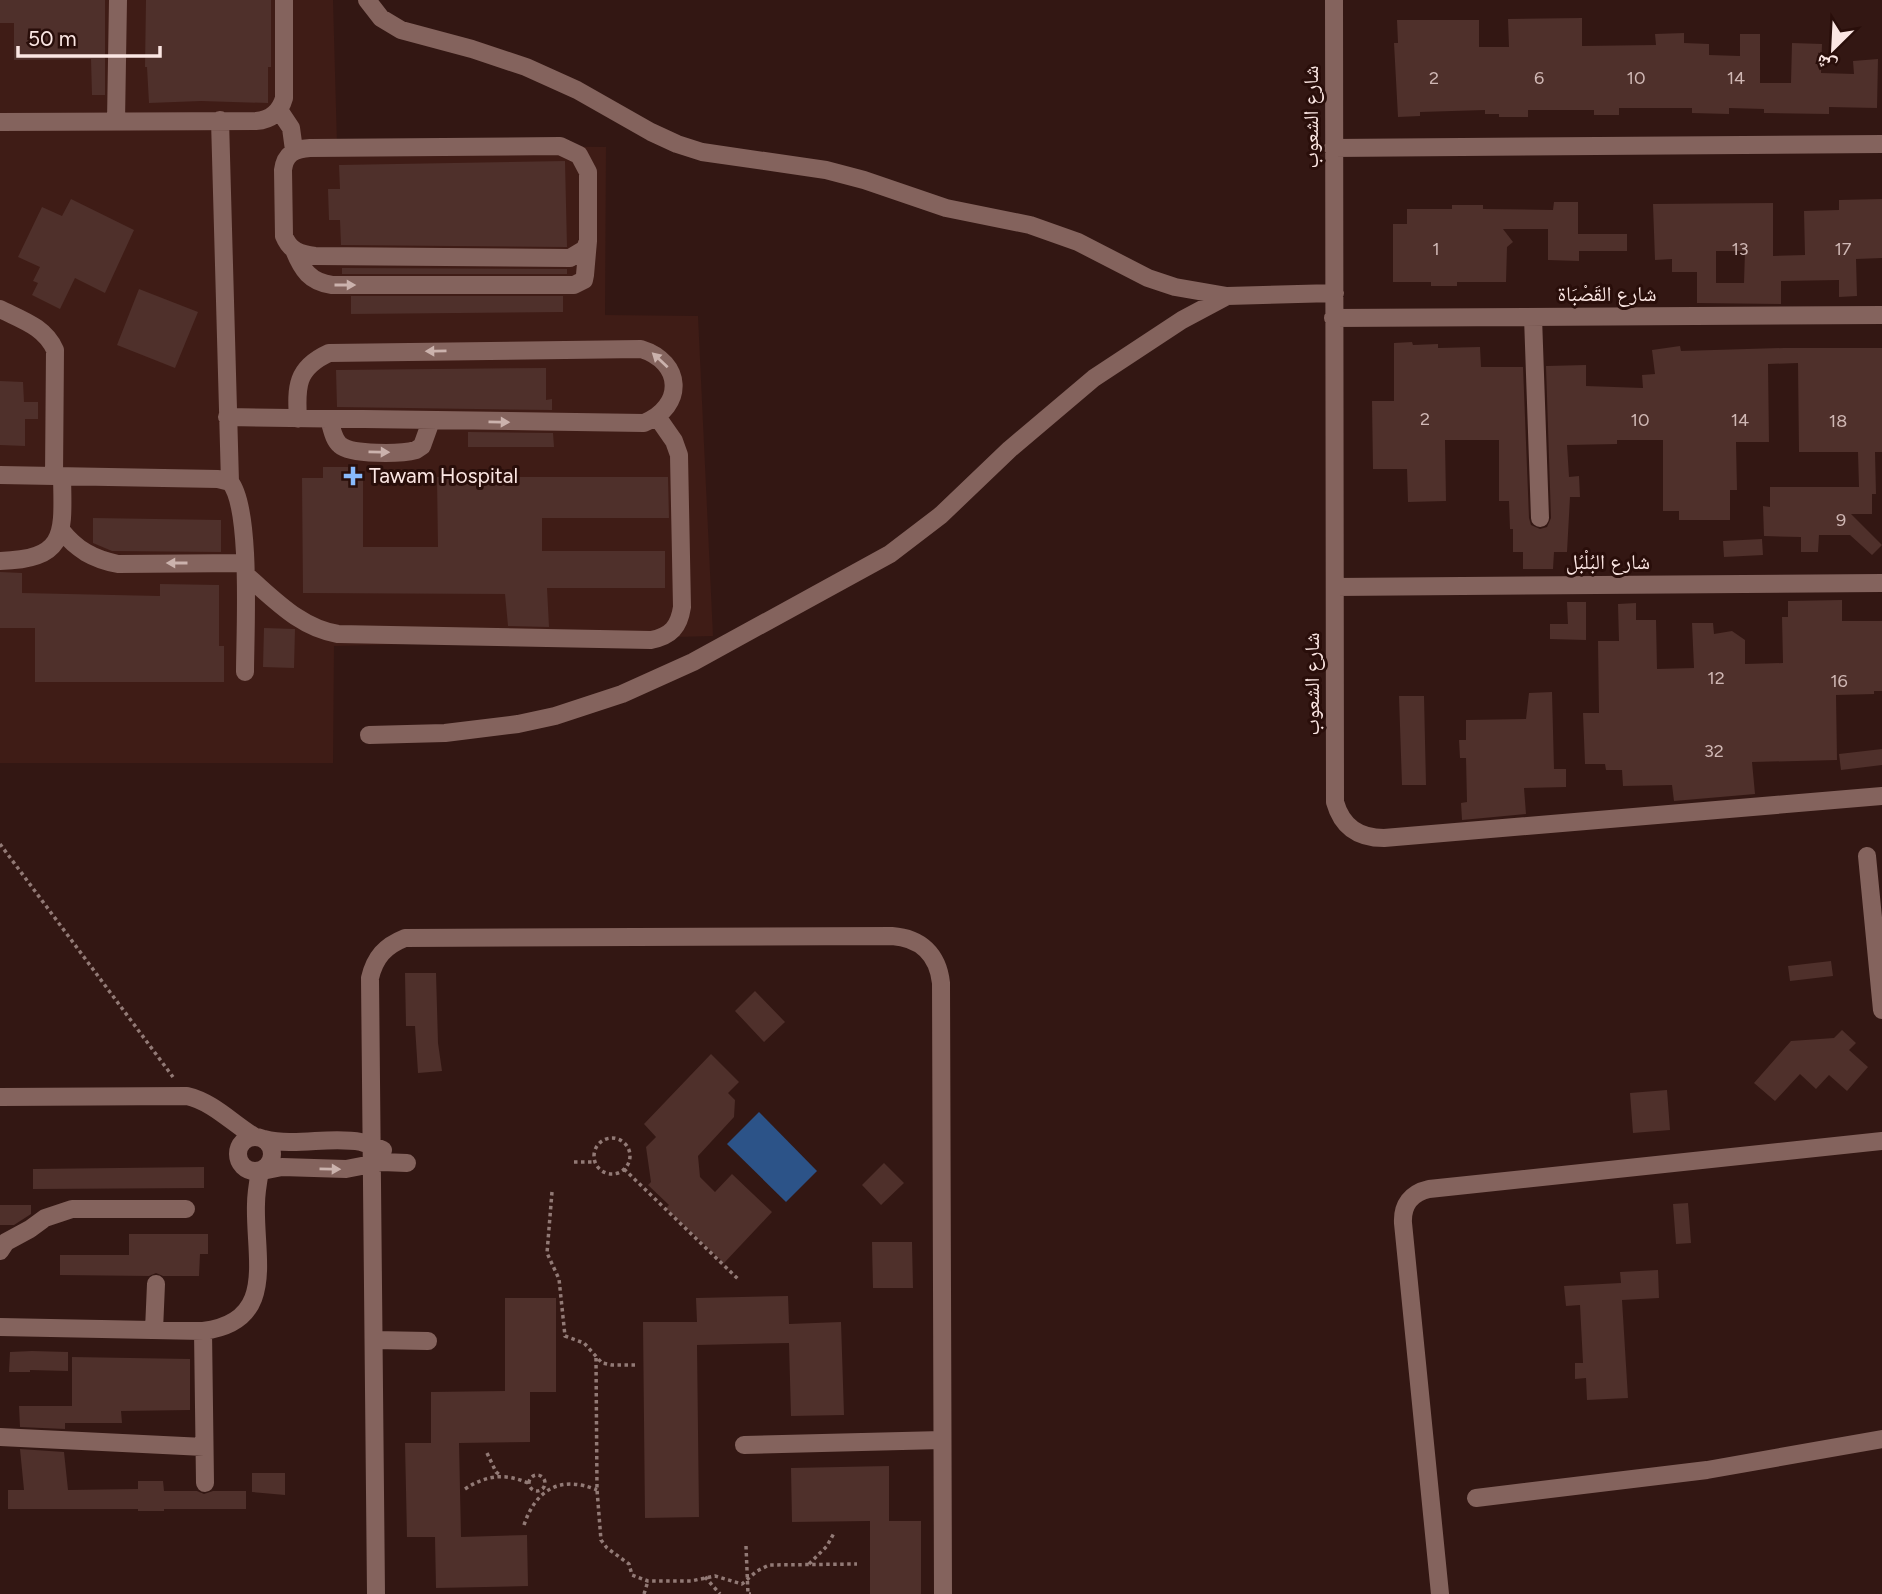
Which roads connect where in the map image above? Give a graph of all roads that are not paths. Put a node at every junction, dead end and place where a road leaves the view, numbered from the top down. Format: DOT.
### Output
graph roads {
  1 [pos="118,0"];
  2 [pos="284,0"];
  3 [pos="368,0"];
  4 [pos="1334,0"];
  5 [pos="279,110"];
  6 [pos="220,120"];
  7 [pos="117,121"];
  8 [pos="0,122"];
  9 [pos="1882,144"];
  10 [pos="1333,148"];
  11 [pos="294,150"];
  12 [pos="588,241"];
  13 [pos="294,250"];
  14 [pos="1335,293"];
  15 [pos="1227,296"];
  16 [pos="0,309"];
  17 [pos="1882,315"];
  18 [pos="1533,317"];
  19 [pos="1333,318"];
  20 [pos="227,417"];
  21 [pos="657,418"];
  22 [pos="299,419"];
  23 [pos="329,420"];
  24 [pos="430,421"];
  25 [pos="0,475"];
  26 [pos="58,476"];
  27 [pos="230,482"];
  28 [pos="1539,518"];
  29 [pos="61,530"];
  30 [pos="0,561"];
  31 [pos="246,569"];
  32 [pos="1882,583"];
  33 [pos="1335,587"];
  34 [pos="245,672"];
  35 [pos="369,735"];
  36 [pos="1882,796"];
  37 [pos="1867,856"];
  38 [pos="1882,1010"];
  39 [pos="0,1097"];
  40 [pos="219,1112"];
  41 [pos="260,1138"];
  42 [pos="1882,1142"];
  43 [pos="239,1148"];
  44 [pos="372,1154"];
  45 [pos="407,1158"];
  46 [pos="256,1170"];
  47 [pos="186,1209"];
  48 [pos="0,1251"];
  49 [pos="156,1284"];
  50 [pos="0,1327"];
  51 [pos="154,1330"];
  52 [pos="203,1331"];
  53 [pos="374,1340"];
  54 [pos="428,1341"];
  55 [pos="0,1437"];
  56 [pos="1882,1439"];
  57 [pos="942,1440"];
  58 [pos="744,1445"];
  59 [pos="204,1447"];
  60 [pos="205,1483"];
  61 [pos="1476,1499"];
  62 [pos="376,1594"];
  63 [pos="943,1594"];
  64 [pos="1440,1594"];
  1 -- 7 [label="street"];
  2 -- 5 [label="street"];
  3 -- 15 [label="street"];
  4 -- 10 [label="street, شارع الشعوب"];
  5 -- 6 [label="street"];
  5 -- 11 [label="street"];
  6 -- 7 [label="street"];
  6 -- 20 [label="street"];
  7 -- 8 [label="street"];
  9 -- 10 [label="street"];
  10 -- 14 [label="street, شارع الشعوب"];
  11 -- 12 [label="street"];
  11 -- 13 [label="street"];
  12 -- 13 [label="street"];
  13 -- 12 [label="street, one-way"];
  14 -- 15 [label="street"];
  14 -- 19 [label="street, شارع الشعوب"];
  15 -- 35 [label="street"];
  16 -- 26 [label="street"];
  17 -- 18 [label="street, شارع القَصْبَاة"];
  18 -- 19 [label="street, شارع القَصْبَاة"];
  18 -- 28 [label="street"];
  19 -- 33 [label="street, شارع الشعوب"];
  20 -- 22 [label="street"];
  20 -- 27 [label="street"];
  21 -- 22 [label="street, one-way"];
  24 -- 21 [label="street, one-way"];
  21 -- 31 [label="street"];
  22 -- 23 [label="street"];
  23 -- 24 [label="street"];
  23 -- 24 [label="street, one-way"];
  25 -- 26 [label="street"];
  26 -- 27 [label="street"];
  26 -- 29 [label="street"];
  27 -- 31 [label="street"];
  29 -- 30 [label="street"];
  31 -- 29 [label="street, one-way"];
  31 -- 34 [label="street"];
  32 -- 33 [label="street, شارع البُلْبُل"];
  33 -- 36 [label="street, شارع الشعوب"];
  37 -- 38 [label="street"];
  39 -- 40 [label="street"];
  40 -- 41 [label="street"];
  40 -- 43 [label="street"];
  41 -- 43 [label="street"];
  41 -- 44 [label="street"];
  41 -- 46 [label="street"];
  42 -- 64 [label="street"];
  43 -- 46 [label="street"];
  44 -- 45 [label="street"];
  46 -- 44 [label="street, one-way"];
  44 -- 53 [label="street"];
  44 -- 57 [label="street"];
  46 -- 52 [label="street"];
  47 -- 48 [label="street"];
  49 -- 51 [label="street"];
  50 -- 51 [label="street"];
  51 -- 52 [label="street"];
  52 -- 59 [label="street"];
  53 -- 54 [label="street"];
  53 -- 62 [label="street"];
  55 -- 59 [label="street"];
  56 -- 61 [label="street"];
  57 -- 58 [label="street"];
  57 -- 63 [label="street"];
  59 -- 60 [label="street"];
}
